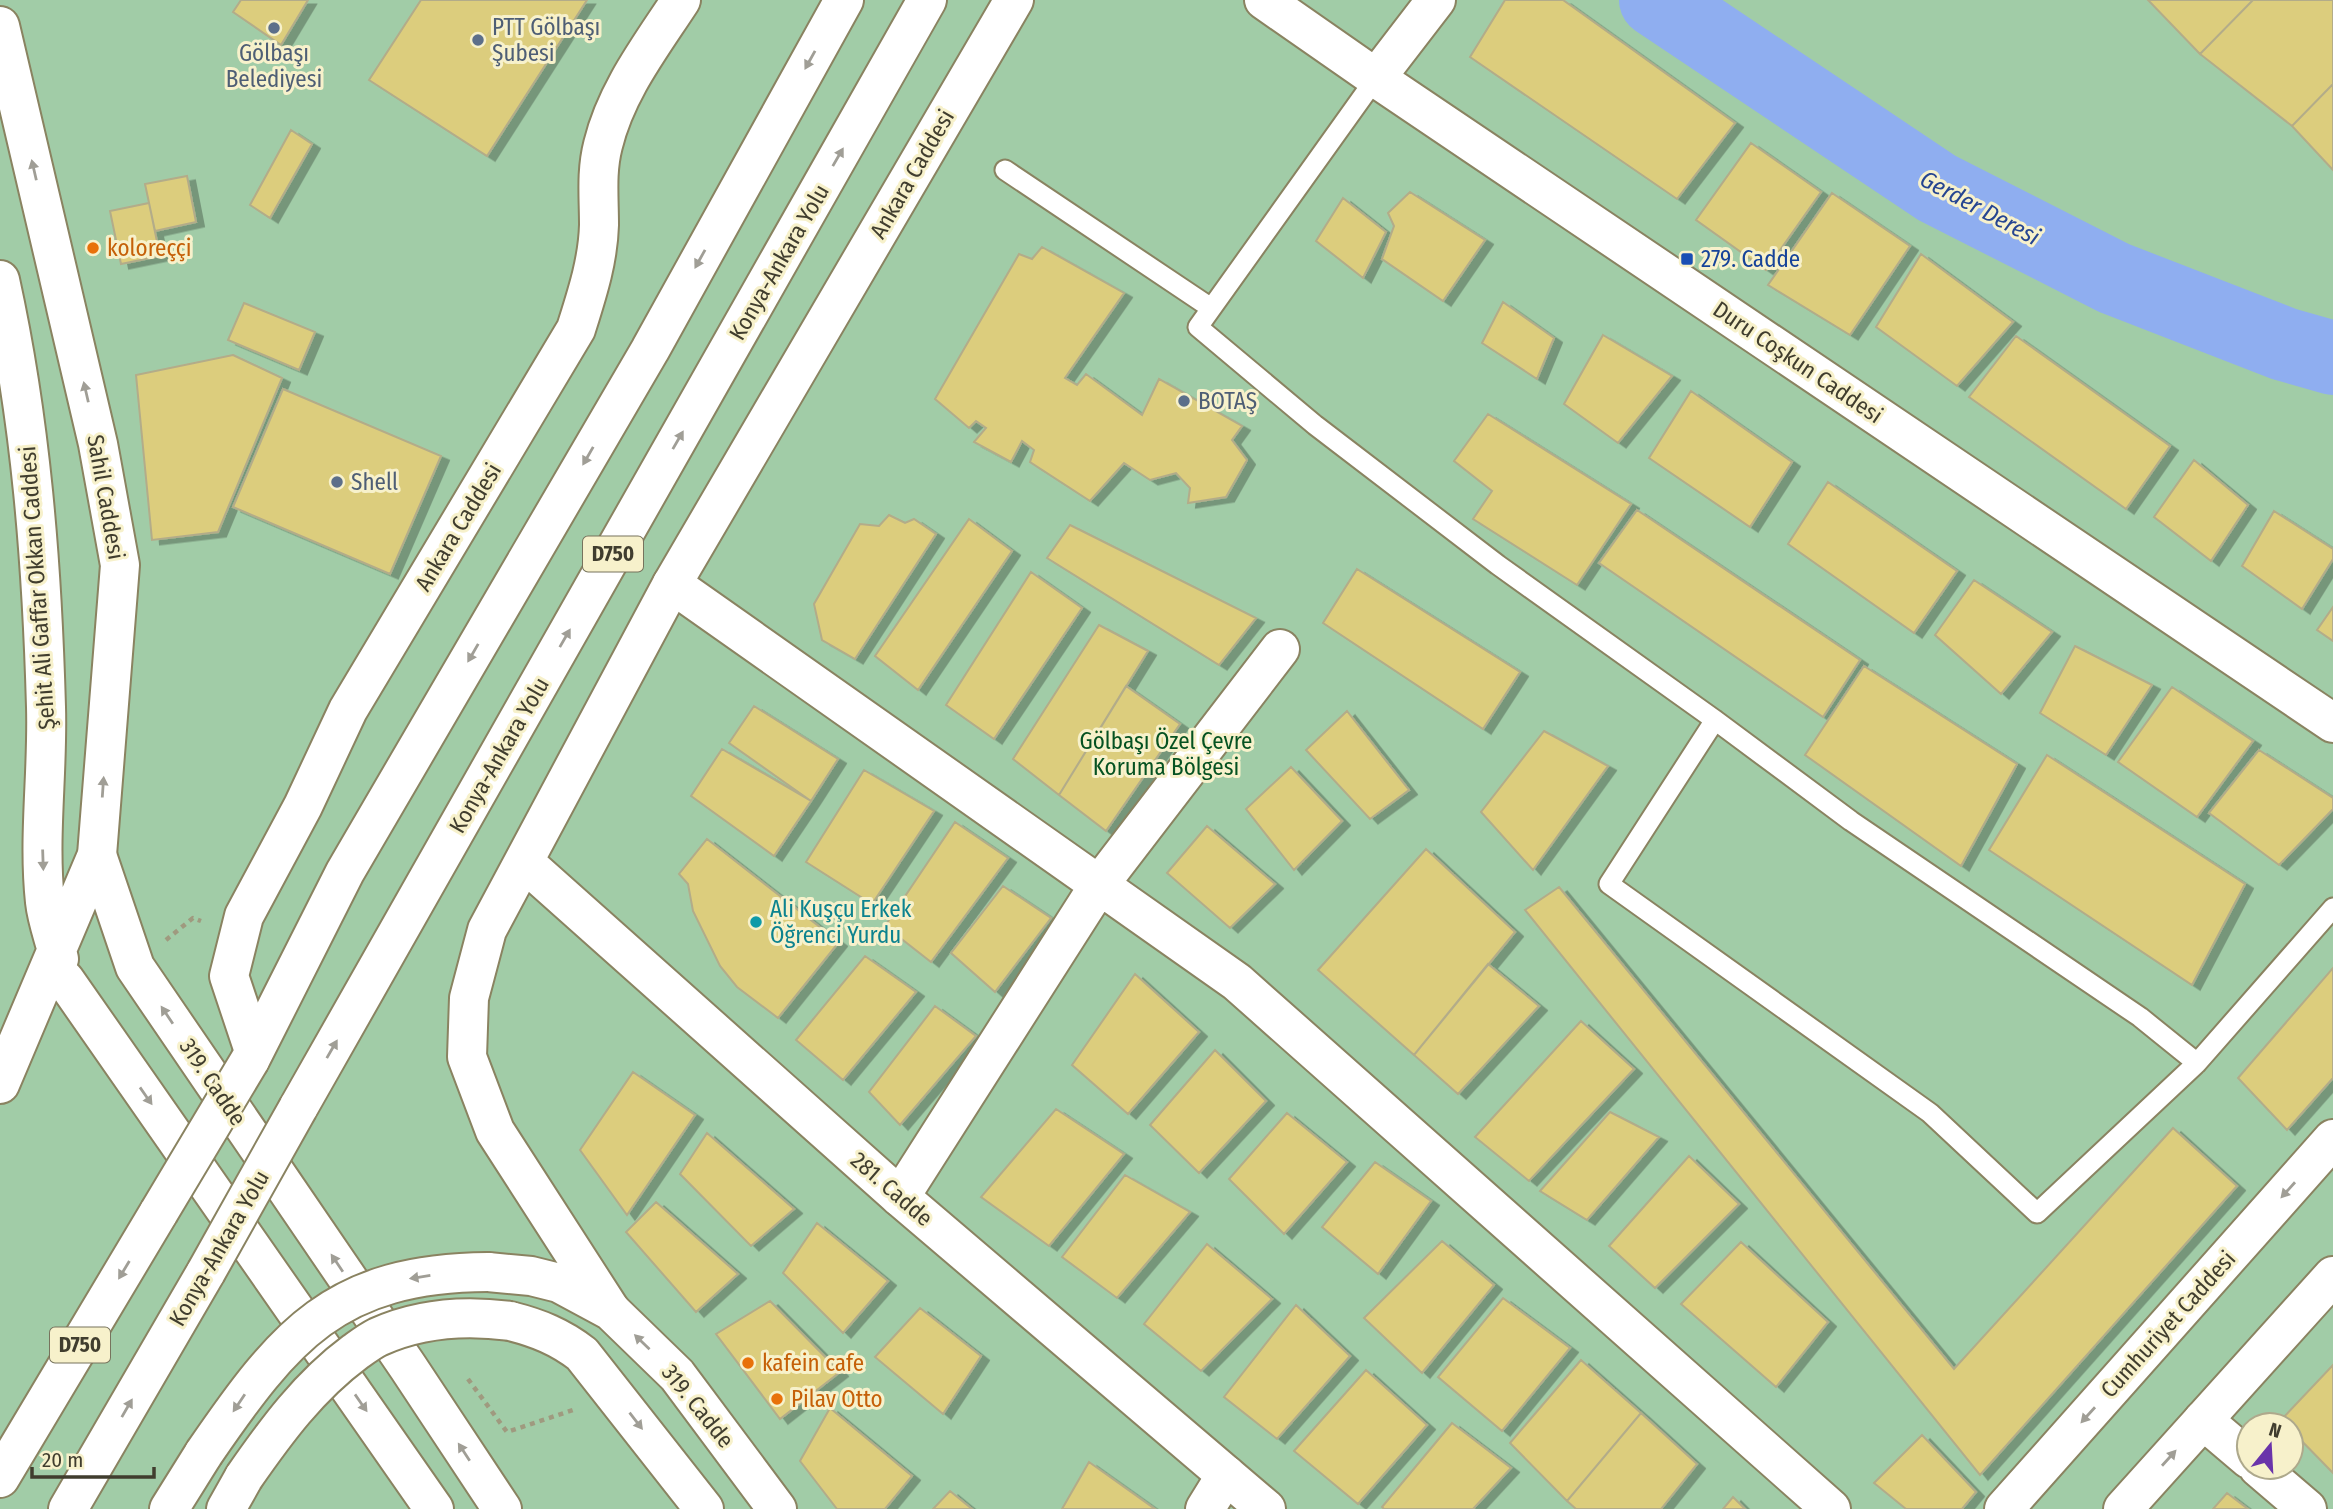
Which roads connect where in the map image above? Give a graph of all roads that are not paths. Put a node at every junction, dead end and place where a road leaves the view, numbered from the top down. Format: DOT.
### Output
graph roads {
  1 [pos="681,0"];
  2 [pos="844,0"];
  3 [pos="928,0"];
  4 [pos="1014,0"];
  5 [pos="1264,0"];
  6 [pos="1436,0"];
  7 [pos="0,26"];
  8 [pos="1376,78"];
  9 [pos="1005,170"];
  10 [pos="0,280"];
  11 [pos="1211,307"];
  12 [pos="671,584"];
  13 [pos="1280,649"];
  14 [pos="1715,720"];
  15 [pos="2333,723"];
  16 [pos="97,855"];
  17 [pos="524,862"];
  18 [pos="1099,885"];
  19 [pos="2333,908"];
  20 [pos="61,965"];
  21 [pos="252,1055"];
  22 [pos="2197,1063"];
  23 [pos="0,1084"];
  24 [pos="2333,1139"];
  25 [pos="900,1197"];
  26 [pos="2333,1276"];
  27 [pos="611,1311"];
  28 [pos="2203,1420"];
  29 [pos="2235,1448"];
  30 [pos="1226,1475"];
  31 [pos="0,1478"];
  32 [pos="2274,1481"];
  33 [pos="235,1493"];
  34 [pos="68,1509"];
  35 [pos="169,1509"];
  36 [pos="434,1509"];
  37 [pos="502,1509"];
  38 [pos="704,1509"];
  39 [pos="777,1509"];
  40 [pos="1205,1509"];
  41 [pos="1266,1509"];
  42 [pos="1831,1509"];
  43 [pos="2004,1509"];
  44 [pos="2123,1509"];
  45 [pos="2307,1509"];
  1 -- 21 [label="main road, Ankara Caddesi"];
  2 -- 21 [label="main road, D750, one-way"];
  34 -- 3 [label="main road, Konya-Ankara Yolu / D750, one-way, bridge"];
  4 -- 12 [label="main road, Ankara Caddesi"];
  5 -- 8 [label="main road, Duru Coşkun Caddesi"];
  6 -- 8 [label="main road"];
  16 -- 7 [label="main road, Sahil Caddesi, one-way"];
  8 -- 11 [label="lane"];
  8 -- 15 [label="main road, Duru Coşkun Caddesi"];
  9 -- 11 [label="lane"];
  10 -- 20 [label="main road, Şehit Ali Gaffar Okkan Caddesi, one-way"];
  11 -- 14 [label="lane"];
  12 -- 17 [label="main road, Ankara Caddesi"];
  12 -- 18 [label="main road"];
  13 -- 18 [label="main road"];
  14 -- 22 [label="lane"];
  14 -- 22 [label="lane"];
  16 -- 20 [label="main road, Sahil Caddesi"];
  37 -- 16 [label="main road, 319. Cadde, one-way"];
  17 -- 25 [label="main road, 281. Cadde"];
  17 -- 27 [label="main road, 319. Cadde"];
  18 -- 25 [label="main road"];
  18 -- 42 [label="main road"];
  19 -- 22 [label="lane"];
  20 -- 23 [label="main road, Sahil Caddesi"];
  20 -- 36 [label="main road, one-way"];
  21 -- 31 [label="main road, D750, one-way, bridge"];
  24 -- 43 [label="main road, Cumhuriyet Caddesi, one-way"];
  25 -- 30 [label="main road, 281. Cadde"];
  26 -- 28 [label="main road"];
  27 -- 35 [label="main road, 319. Cadde, one-way, bridge"];
  39 -- 27 [label="main road, 319. Cadde, one-way"];
  28 -- 29 [label="main road"];
  44 -- 28 [label="main road, one-way"];
  30 -- 40 [label="main road"];
  30 -- 41 [label="main road, 281. Cadde"];
  32 -- 45 [label="main road"];
  33 -- 38 [label="main road, one-way, bridge"];
}
